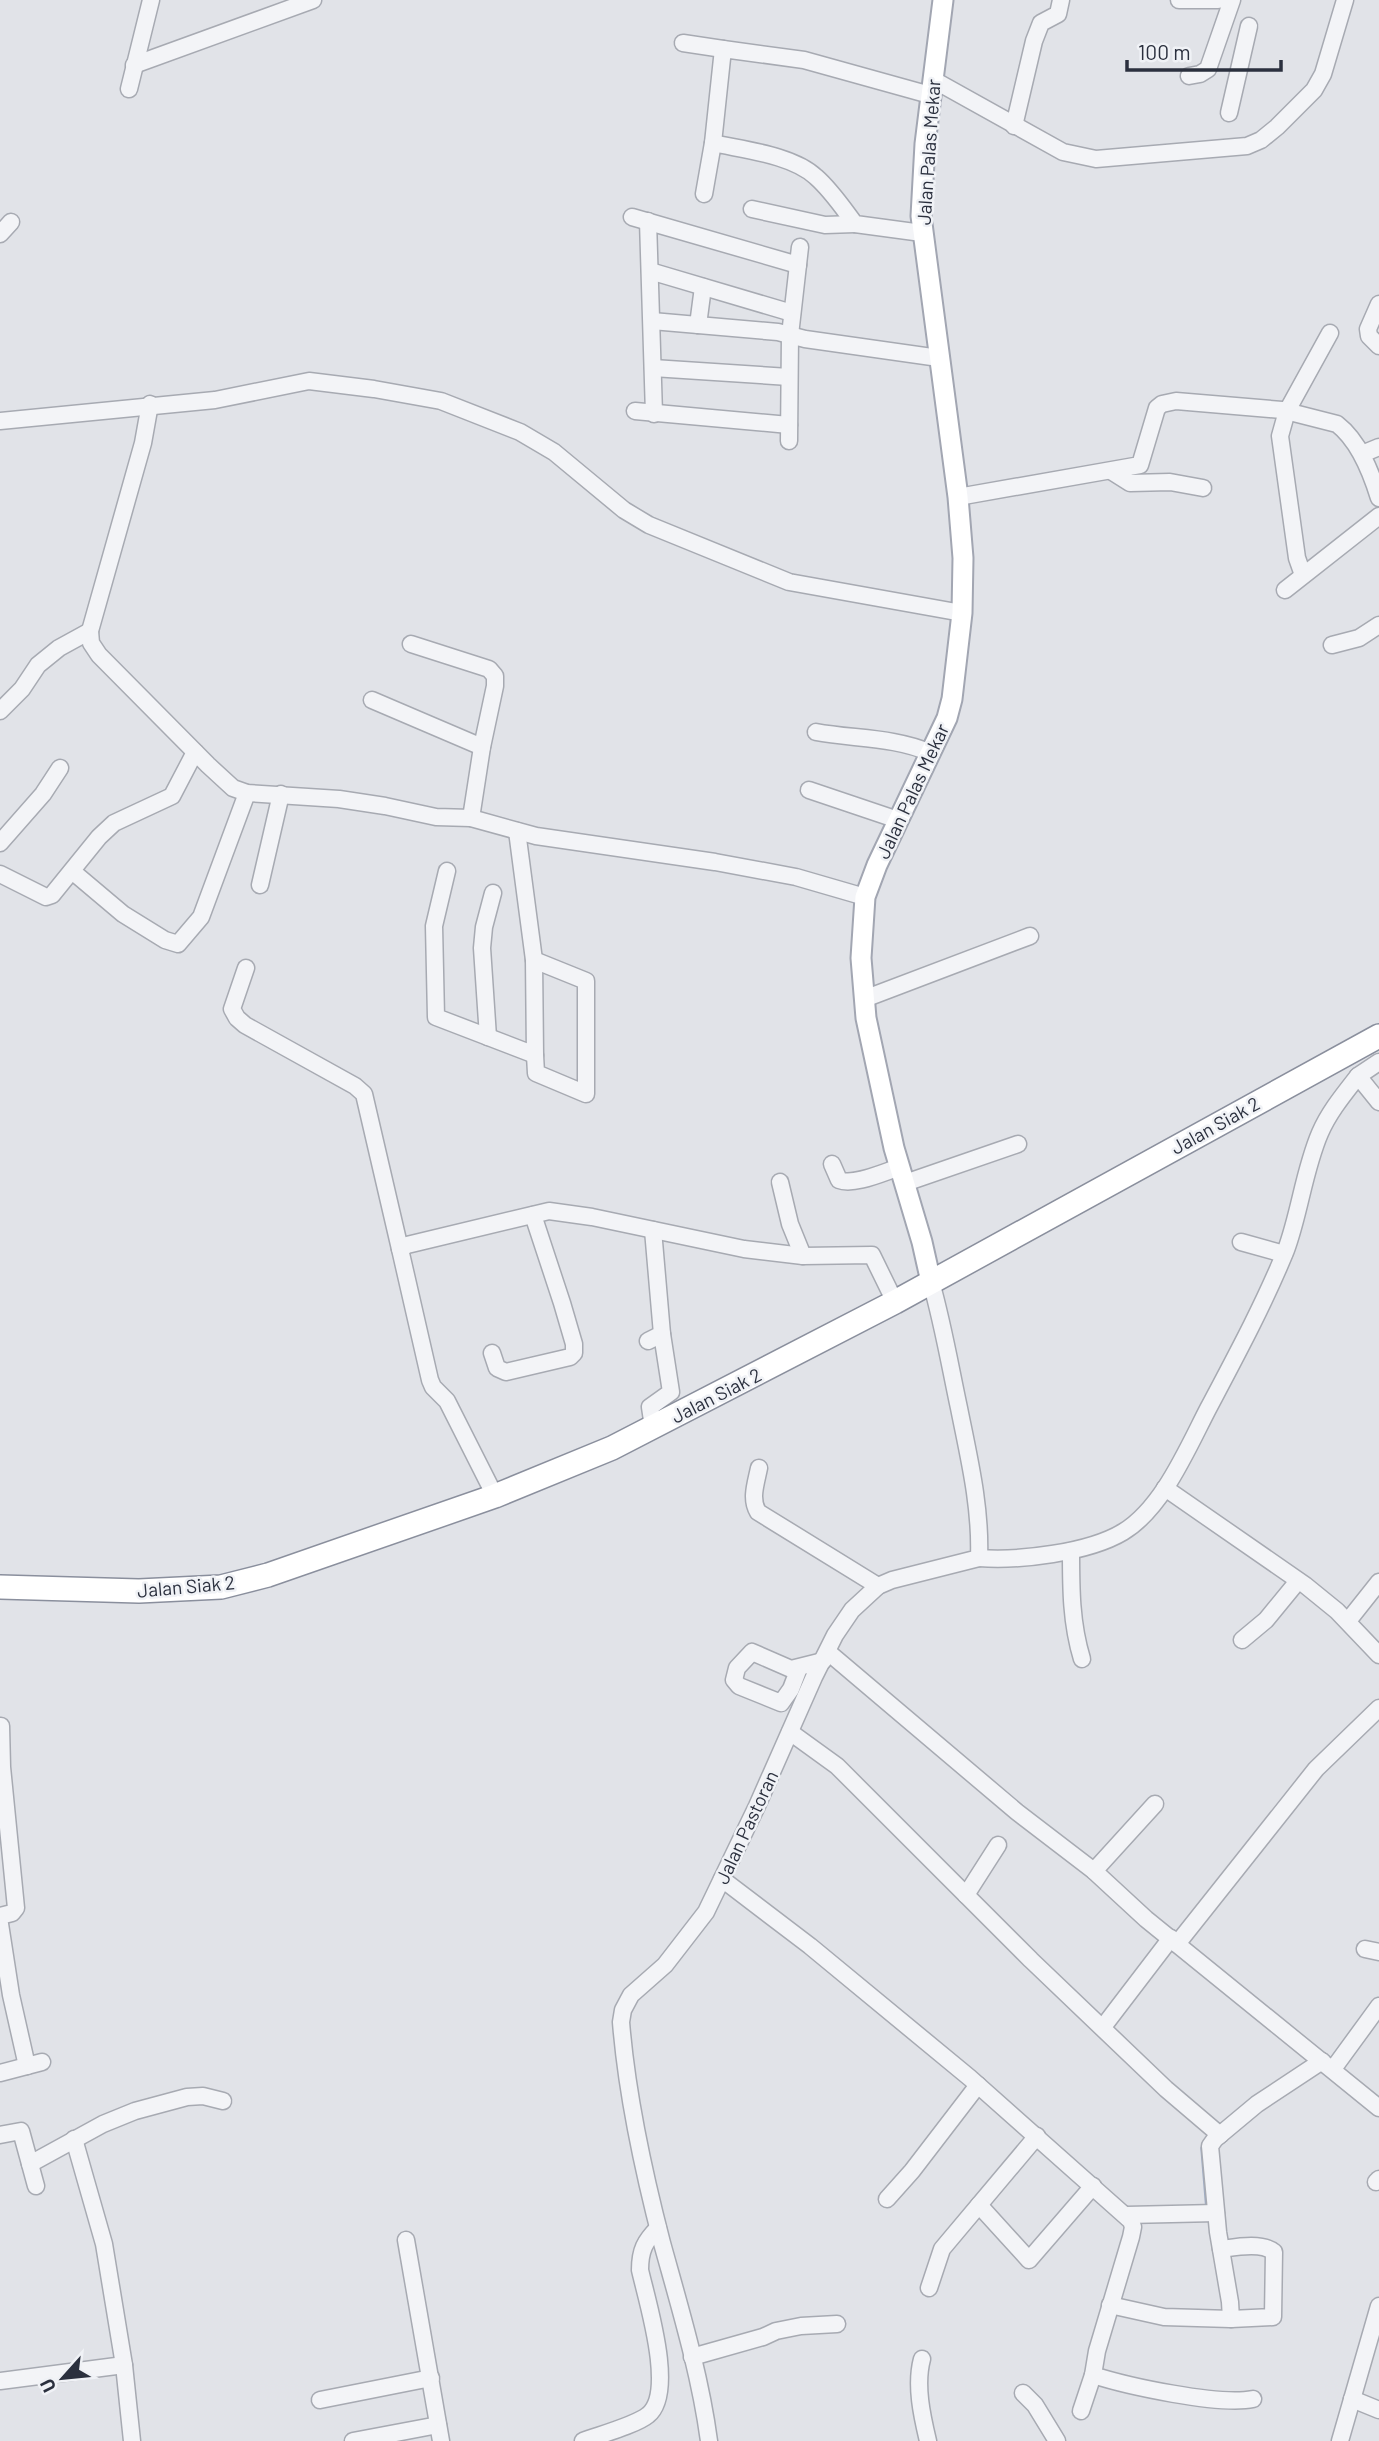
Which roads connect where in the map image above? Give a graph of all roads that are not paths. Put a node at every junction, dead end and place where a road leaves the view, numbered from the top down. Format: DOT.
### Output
graph roads {
  1 [pos="165,0"];
  2 [pos="313,0"];
  3 [pos="943,0"];
  4 [pos="1061,0"];
  5 [pos="1179,0"];
  6 [pos="1218,0"];
  7 [pos="1232,0"];
  8 [pos="1345,0"];
  9 [pos="150,3"];
  10 [pos="1220,35"];
  11 [pos="683,43"];
  12 [pos="723,50"];
  13 [pos="134,65"];
  14 [pos="1189,76"];
  15 [pos="931,87"];
  16 [pos="128,89"];
  17 [pos="1229,113"];
  18 [pos="1014,126"];
  19 [pos="713,143"];
  20 [pos="704,194"];
  21 [pos="751,209"];
  22 [pos="855,224"];
  23 [pos="922,233"];
  24 [pos="800,247"];
  25 [pos="798,265"];
  26 [pos="650,271"];
  27 [pos="703,286"];
  28 [pos="1379,304"];
  29 [pos="792,313"];
  30 [pos="652,321"];
  31 [pos="698,325"];
  32 [pos="1330,333"];
  33 [pos="790,335"];
  34 [pos="1379,346"];
  35 [pos="939,358"];
  36 [pos="653,368"];
  37 [pos="789,377"];
  38 [pos="150,404"];
  39 [pos="635,411"];
  40 [pos="1287,411"];
  41 [pos="654,414"];
  42 [pos="0,421"];
  43 [pos="1379,447"];
  44 [pos="1362,454"];
  45 [pos="1111,471"];
  46 [pos="1203,488"];
  47 [pos="1378,494"];
  48 [pos="958,497"];
  49 [pos="1379,516"];
  50 [pos="1303,575"];
  51 [pos="1284,590"];
  52 [pos="962,613"];
  53 [pos="1379,625"];
  54 [pos="90,631"];
  55 [pos="411,644"];
  56 [pos="1332,645"];
  57 [pos="372,700"];
  58 [pos="0,711"];
  59 [pos="816,732"];
  60 [pos="482,747"];
  61 [pos="195,752"];
  62 [pos="931,753"];
  63 [pos="60,768"];
  64 [pos="809,790"];
  65 [pos="247,793"];
  66 [pos="281,794"];
  67 [pos="471,818"];
  68 [pos="898,820"];
  69 [pos="517,831"];
  70 [pos="0,843"];
  71 [pos="72,871"];
  72 [pos="447,871"];
  73 [pos="0,874"];
  74 [pos="260,885"];
  75 [pos="493,893"];
  76 [pos="865,897"];
  77 [pos="1030,936"];
  78 [pos="534,960"];
  79 [pos="246,968"];
  80 [pos="864,999"];
  81 [pos="1379,1036"];
  82 [pos="488,1037"];
  83 [pos="535,1055"];
  84 [pos="1379,1062"];
  85 [pos="1358,1076"];
  86 [pos="1379,1102"];
  87 [pos="1018,1144"];
  88 [pos="832,1164"];
  89 [pos="902,1175"];
  90 [pos="780,1182"];
  91 [pos="533,1215"];
  92 [pos="653,1230"];
  93 [pos="1241,1242"];
  94 [pos="400,1249"];
  95 [pos="1284,1254"];
  96 [pos="803,1256"];
  97 [pos="931,1282"];
  98 [pos="895,1303"];
  99 [pos="492,1353"];
  100 [pos="653,1427"];
  101 [pos="759,1468"];
  102 [pos="1165,1488"];
  103 [pos="495,1496"];
  104 [pos="1071,1551"];
  105 [pos="979,1558"];
  106 [pos="1298,1581"];
  107 [pos="1379,1582"];
  108 [pos="878,1586"];
  109 [pos="0,1587"];
  110 [pos="1348,1621"];
  111 [pos="1242,1640"];
  112 [pos="1379,1655"];
  113 [pos="826,1656"];
  114 [pos="1082,1659"];
  115 [pos="799,1668"];
  116 [pos="1379,1708"];
  117 [pos="1,1726"];
  118 [pos="790,1732"];
  119 [pos="0,1740"];
  120 [pos="1,1767"];
  121 [pos="1155,1804"];
  122 [pos="4,1821"];
  123 [pos="998,1845"];
  124 [pos="7,1869"];
  125 [pos="1094,1871"];
  126 [pos="722,1879"];
  127 [pos="966,1895"];
  128 [pos="7,1914"];
  129 [pos="0,1924"];
  130 [pos="1174,1941"];
  131 [pos="1379,2006"];
  132 [pos="1103,2027"];
  133 [pos="1328,2065"];
  134 [pos="0,2073"];
  135 [pos="978,2085"];
  136 [pos="223,2101"];
  137 [pos="1379,2108"];
  138 [pos="1220,2134"];
  139 [pos="0,2135"];
  140 [pos="1037,2136"];
  141 [pos="74,2139"];
  142 [pos="30,2164"];
  143 [pos="36,2186"];
  144 [pos="1093,2186"];
  145 [pos="887,2199"];
  146 [pos="979,2205"];
  147 [pos="1216,2213"];
  148 [pos="1127,2215"];
  149 [pos="658,2228"];
  150 [pos="405,2240"];
  151 [pos="1221,2249"];
  152 [pos="929,2288"];
  153 [pos="1110,2305"];
  154 [pos="1379,2306"];
  155 [pos="1231,2319"];
  156 [pos="837,2324"];
  157 [pos="692,2357"];
  158 [pos="922,2359"];
  159 [pos="124,2365"];
  160 [pos="1093,2375"];
  161 [pos="431,2378"];
  162 [pos="0,2381"];
  163 [pos="1023,2393"];
  164 [pos="1253,2399"];
  165 [pos="1352,2399"];
  166 [pos="320,2400"];
  167 [pos="1379,2410"];
  168 [pos="1081,2411"];
  169 [pos="439,2433"];
  170 [pos="390,2437"];
  171 [pos="132,2441"];
  172 [pos="353,2441"];
  173 [pos="583,2441"];
  174 [pos="709,2441"];
  175 [pos="928,2441"];
  176 [pos="1057,2441"];
  177 [pos="1340,2441"];
  1 -- 9 [label="street"];
  2 -- 13 [label="street"];
  3 -- 15 [label="main road, Jalan Palas Mekar"];
  4 -- 18 [label="street"];
  5 -- 6 [label="street"];
  7 -- 10 [label="street"];
  8 -- 18 [label="street"];
  9 -- 13 [label="street"];
  10 -- 14 [label="street"];
  10 -- 17 [label="street"];
  11 -- 12 [label="street"];
  12 -- 15 [label="street"];
  12 -- 19 [label="street"];
  13 -- 16 [label="street"];
  15 -- 18 [label="street"];
  15 -- 23 [label="main road, Jalan Palas Mekar"];
  19 -- 20 [label="street"];
  19 -- 22 [label="street"];
  21 -- 22 [label="street"];
  22 -- 23 [label="street"];
  23 -- 35 [label="main road, Jalan Palas Mekar"];
  24 -- 25 [label="street"];
  25 -- 26 [label="street"];
  25 -- 29 [label="street"];
  26 -- 27 [label="street"];
  26 -- 30 [label="street"];
  27 -- 29 [label="street"];
  27 -- 31 [label="street"];
  28 -- 34 [label="street"];
  29 -- 33 [label="street"];
  30 -- 31 [label="street"];
  30 -- 36 [label="street"];
  31 -- 33 [label="street"];
  32 -- 40 [label="street"];
  33 -- 35 [label="street"];
  33 -- 37 [label="street"];
  35 -- 48 [label="main road, Jalan Palas Mekar"];
  36 -- 37 [label="street"];
  36 -- 41 [label="street"];
  37 -- 41 [label="street"];
  38 -- 42 [label="street"];
  38 -- 52 [label="street"];
  38 -- 54 [label="street"];
  39 -- 41 [label="street"];
  40 -- 44 [label="street"];
  40 -- 45 [label="street"];
  40 -- 50 [label="street"];
  43 -- 44 [label="street"];
  44 -- 47 [label="street"];
  45 -- 46 [label="street"];
  45 -- 48 [label="street"];
  48 -- 52 [label="main road, Jalan Palas Mekar"];
  49 -- 50 [label="street"];
  50 -- 51 [label="street"];
  52 -- 62 [label="main road, Jalan Palas Mekar"];
  53 -- 56 [label="street"];
  54 -- 58 [label="street"];
  54 -- 61 [label="street"];
  55 -- 60 [label="street"];
  57 -- 60 [label="street"];
  59 -- 62 [label="street"];
  60 -- 67 [label="street"];
  61 -- 65 [label="street"];
  61 -- 71 [label="street"];
  62 -- 68 [label="main road, Jalan Palas Mekar"];
  63 -- 70 [label="street"];
  64 -- 68 [label="street"];
  65 -- 66 [label="street"];
  65 -- 71 [label="street"];
  66 -- 67 [label="street"];
  66 -- 74 [label="street"];
  67 -- 69 [label="street"];
  68 -- 76 [label="main road, Jalan Palas Mekar"];
  69 -- 76 [label="street"];
  69 -- 78 [label="street"];
  71 -- 73 [label="street"];
  72 -- 82 [label="street"];
  75 -- 82 [label="street"];
  76 -- 80 [label="main road, Jalan Palas Mekar"];
  77 -- 80 [label="street"];
  78 -- 83 [label="street"];
  78 -- 83 [label="street"];
  79 -- 94 [label="street"];
  80 -- 89 [label="main road, Jalan Palas Mekar"];
  81 -- 97 [label="highway, Jalan Siak 2"];
  82 -- 83 [label="street"];
  84 -- 85 [label="street, Jalan Pastoran"];
  85 -- 86 [label="street"];
  85 -- 95 [label="street, Jalan Pastoran"];
  87 -- 89 [label="street"];
  88 -- 89 [label="street"];
  89 -- 97 [label="main road, Jalan Palas Mekar"];
  90 -- 96 [label="street"];
  91 -- 92 [label="street"];
  91 -- 94 [label="street"];
  91 -- 99 [label="street"];
  92 -- 96 [label="street"];
  92 -- 100 [label="street"];
  93 -- 95 [label="street"];
  94 -- 103 [label="street"];
  95 -- 102 [label="street, Jalan Pastoran"];
  96 -- 98 [label="street"];
  97 -- 98 [label="highway, Jalan Siak 2"];
  97 -- 105 [label="street"];
  98 -- 100 [label="highway, Jalan Siak 2"];
  100 -- 103 [label="highway, Jalan Siak 2"];
  101 -- 108 [label="street"];
  102 -- 104 [label="street, Jalan Pastoran"];
  102 -- 106 [label="street"];
  103 -- 109 [label="highway, Jalan Siak 2"];
  104 -- 105 [label="street, Jalan Pastoran"];
  104 -- 114 [label="street"];
  105 -- 108 [label="street, Jalan Pastoran"];
  106 -- 110 [label="street"];
  106 -- 111 [label="street"];
  107 -- 110 [label="street"];
  108 -- 113 [label="street, Jalan Pastoran"];
  110 -- 112 [label="street"];
  113 -- 115 [label="street"];
  113 -- 118 [label="street, Jalan Pastoran"];
  113 -- 125 [label="street"];
  116 -- 130 [label="street"];
  117 -- 119 [label="street"];
  118 -- 126 [label="street, Jalan Pastoran"];
  118 -- 127 [label="street"];
  119 -- 120 [label="street"];
  120 -- 122 [label="street"];
  121 -- 125 [label="street"];
  122 -- 124 [label="street"];
  123 -- 127 [label="street"];
  124 -- 128 [label="street"];
  125 -- 130 [label="street"];
  126 -- 135 [label="street"];
  126 -- 149 [label="street, Jalan Pastoran"];
  127 -- 132 [label="street"];
  129 -- 134 [label="street"];
  130 -- 132 [label="street"];
  130 -- 133 [label="street"];
  131 -- 133 [label="street"];
  132 -- 138 [label="street"];
  133 -- 137 [label="street"];
  133 -- 138 [label="street"];
  135 -- 140 [label="street"];
  135 -- 145 [label="street"];
  136 -- 141 [label="street"];
  138 -- 147 [label="street"];
  139 -- 142 [label="street"];
  140 -- 144 [label="street"];
  140 -- 146 [label="street"];
  141 -- 142 [label="street"];
  141 -- 159 [label="street"];
  142 -- 143 [label="street"];
  144 -- 146 [label="street"];
  144 -- 148 [label="street"];
  146 -- 152 [label="street"];
  147 -- 148 [label="street"];
  147 -- 151 [label="street"];
  148 -- 153 [label="street"];
  149 -- 157 [label="street, Jalan Pastoran"];
  149 -- 173 [label="street"];
  150 -- 161 [label="street"];
  151 -- 155 [label="street"];
  151 -- 155 [label="street"];
  153 -- 155 [label="street"];
  153 -- 160 [label="street"];
  154 -- 165 [label="street"];
  156 -- 157 [label="street"];
  157 -- 174 [label="street, Jalan Pastoran"];
  158 -- 175 [label="street"];
  159 -- 162 [label="street"];
  159 -- 171 [label="street"];
  160 -- 164 [label="street"];
  160 -- 168 [label="street"];
  161 -- 166 [label="street"];
  161 -- 169 [label="street"];
  163 -- 176 [label="street"];
  165 -- 167 [label="street"];
  165 -- 177 [label="street"];
  169 -- 170 [label="street"];
  170 -- 172 [label="street"];
}
